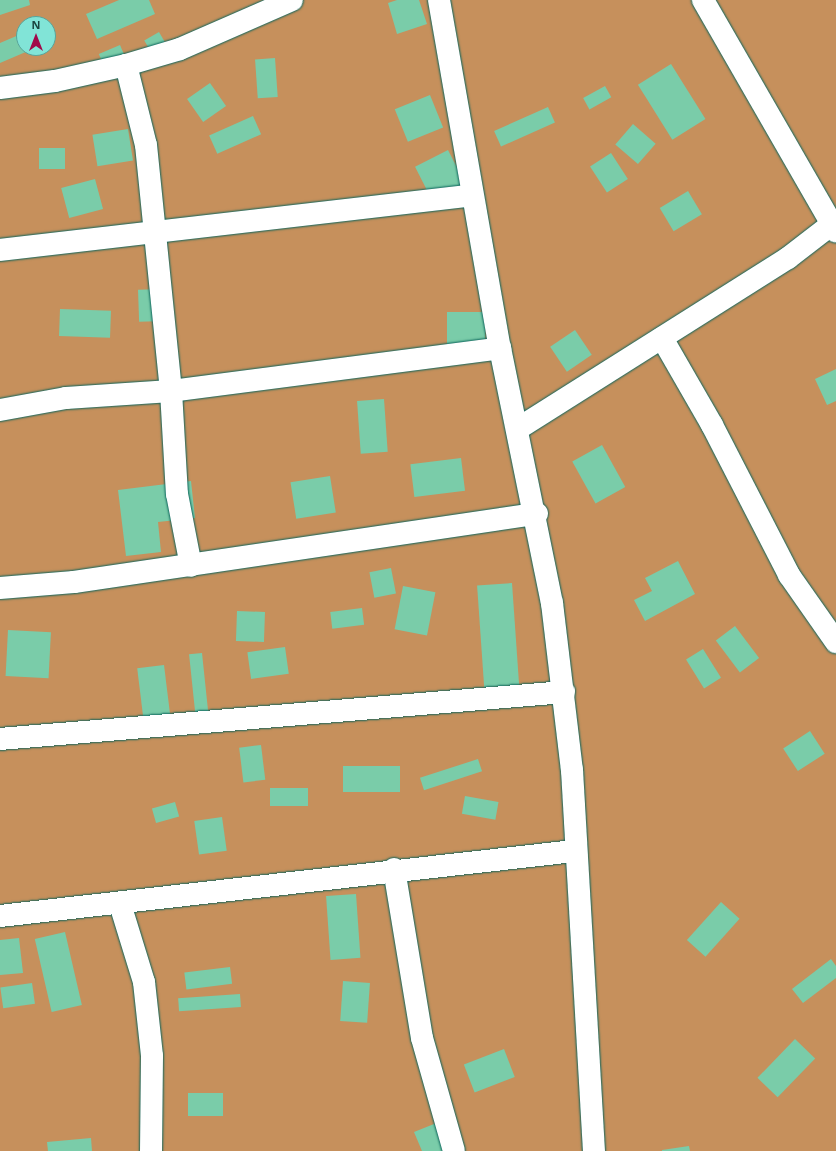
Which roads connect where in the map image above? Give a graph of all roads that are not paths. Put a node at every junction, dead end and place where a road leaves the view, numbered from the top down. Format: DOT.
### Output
graph roads {
  1 [pos="292,0"];
  2 [pos="439,0"];
  3 [pos="703,0"];
  4 [pos="126,65"];
  5 [pos="0,88"];
  6 [pos="472,195"];
  7 [pos="834,225"];
  8 [pos="155,234"];
  9 [pos="0,250"];
  10 [pos="662,338"];
  11 [pos="500,348"];
  12 [pos="171,391"];
  13 [pos="0,410"];
  14 [pos="519,428"];
  15 [pos="537,514"];
  16 [pos="191,566"];
  17 [pos="0,588"];
  18 [pos="836,642"];
  19 [pos="564,692"];
  20 [pos="0,739"];
  21 [pos="574,852"];
  22 [pos="394,869"];
  23 [pos="120,904"];
  24 [pos="0,916"];
  25 [pos="151,1151"];
  26 [pos="454,1151"];
  27 [pos="594,1151"];
  1 -- 4 [label="street"];
  2 -- 6 [label="street"];
  3 -- 7 [label="street"];
  4 -- 5 [label="street"];
  4 -- 8 [label="street"];
  6 -- 8 [label="street"];
  6 -- 11 [label="street"];
  7 -- 10 [label="street"];
  8 -- 9 [label="street"];
  8 -- 12 [label="street"];
  10 -- 14 [label="street"];
  10 -- 18 [label="street"];
  11 -- 12 [label="street"];
  11 -- 14 [label="street"];
  12 -- 13 [label="street"];
  12 -- 16 [label="street"];
  14 -- 15 [label="street"];
  15 -- 16 [label="street"];
  15 -- 19 [label="street"];
  16 -- 17 [label="street"];
  19 -- 20 [label="street"];
  19 -- 21 [label="street"];
  21 -- 22 [label="street"];
  21 -- 27 [label="street"];
  22 -- 23 [label="street"];
  22 -- 26 [label="street"];
  23 -- 24 [label="street"];
  23 -- 25 [label="street"];
}
